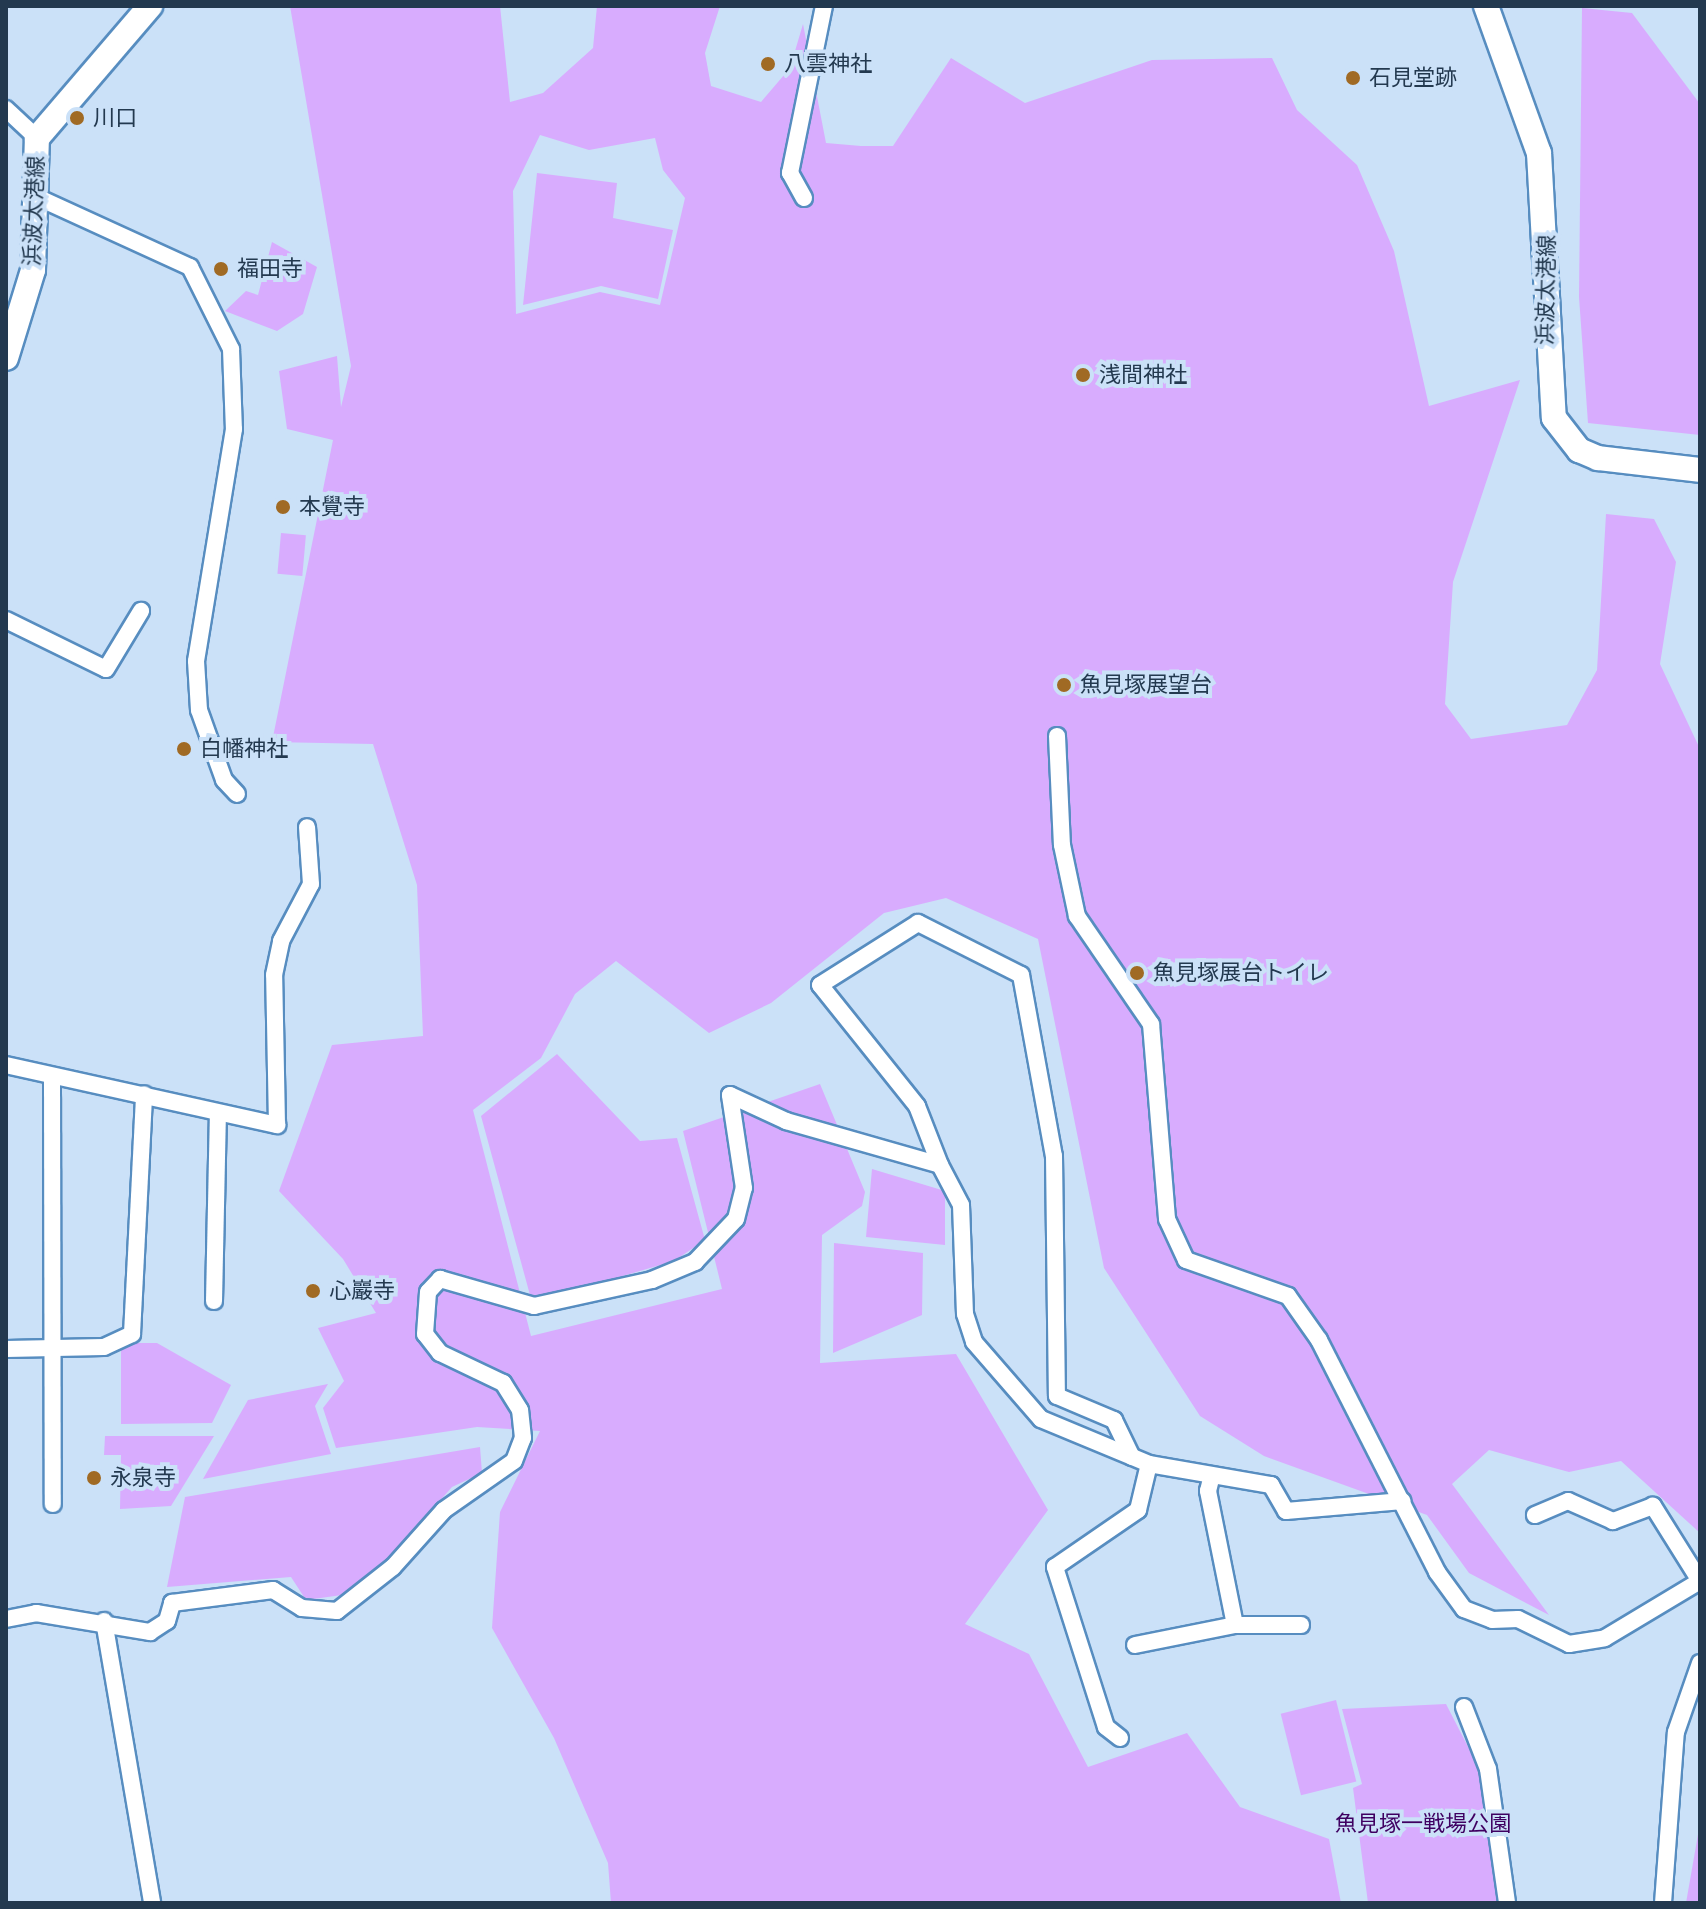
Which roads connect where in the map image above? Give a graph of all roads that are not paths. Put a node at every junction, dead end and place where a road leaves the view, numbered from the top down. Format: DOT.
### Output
graph roads {
  1 [pos="150,6"];
  2 [pos="824,6"];
  3 [pos="1486,6"];
  4 [pos="6,109"];
  5 [pos="37,138"];
  6 [pos="37,197"];
  7 [pos="804,198"];
  8 [pos="6,358"];
  9 [pos="1700,470"];
  10 [pos="141,611"];
  11 [pos="6,620"];
  12 [pos="1057,736"];
  13 [pos="237,794"];
  14 [pos="307,827"];
  15 [pos="6,1065"];
  16 [pos="52,1077"];
  17 [pos="144,1094"];
  18 [pos="218,1115"];
  19 [pos="940,1165"];
  20 [pos="214,1301"];
  21 [pos="54,1345"];
  22 [pos="6,1349"];
  23 [pos="1132,1457"];
  24 [pos="1149,1464"];
  25 [pos="1212,1475"];
  26 [pos="1403,1501"];
  27 [pos="53,1504"];
  28 [pos="1535,1515"];
  29 [pos="6,1619"];
  30 [pos="104,1621"];
  31 [pos="1235,1625"];
  32 [pos="1301,1625"];
  33 [pos="1135,1645"];
  34 [pos="1700,1663"];
  35 [pos="1464,1707"];
  36 [pos="1120,1738"];
  37 [pos="152,1903"];
  38 [pos="1507,1903"];
  39 [pos="1663,1903"];
  1 -- 5 [label="main road, 浜波太港線"];
  2 -- 7 [label="street"];
  3 -- 9 [label="main road, 浜波太港線"];
  4 -- 5 [label="street"];
  5 -- 6 [label="main road, 浜波太港線"];
  6 -- 8 [label="main road, 浜波太港線"];
  6 -- 13 [label="street"];
  10 -- 11 [label="street"];
  12 -- 26 [label="street"];
  14 -- 18 [label="street"];
  15 -- 16 [label="street"];
  16 -- 17 [label="street"];
  16 -- 21 [label="street"];
  17 -- 18 [label="street"];
  17 -- 21 [label="street"];
  18 -- 20 [label="street"];
  19 -- 23 [label="street"];
  19 -- 23 [label="street"];
  19 -- 30 [label="street"];
  21 -- 22 [label="street"];
  21 -- 27 [label="street"];
  23 -- 24 [label="street"];
  24 -- 25 [label="street"];
  24 -- 36 [label="street"];
  25 -- 26 [label="street"];
  25 -- 31 [label="street"];
  26 -- 28 [label="street"];
  29 -- 30 [label="street"];
  30 -- 37 [label="street"];
  31 -- 32 [label="street"];
  31 -- 33 [label="street"];
  34 -- 39 [label="street"];
  35 -- 38 [label="street"];
}
